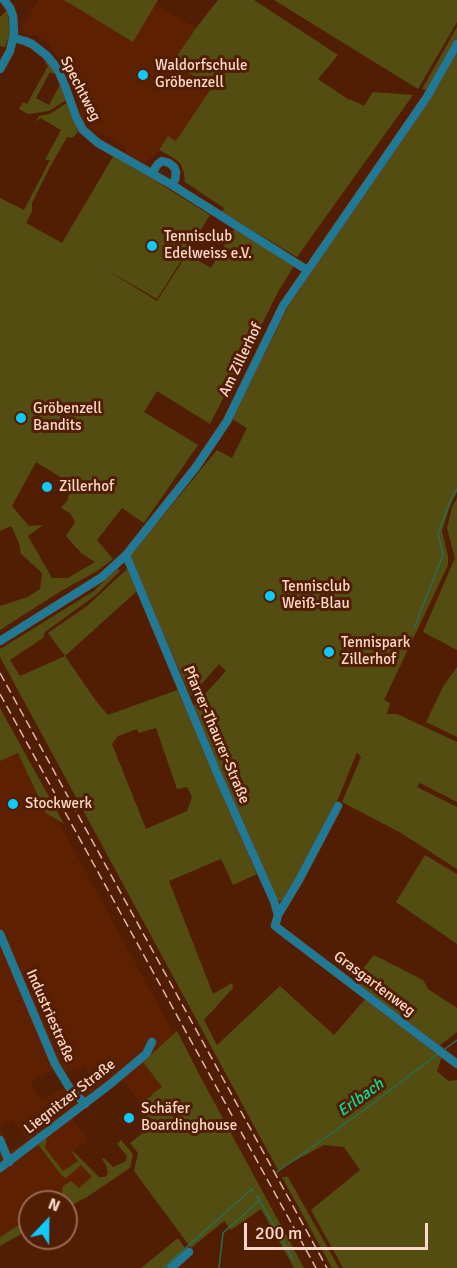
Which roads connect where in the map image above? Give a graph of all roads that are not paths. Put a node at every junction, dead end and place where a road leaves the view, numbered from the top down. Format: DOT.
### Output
graph roads {
  1 [pos="4,0"];
  2 [pos="14,38"];
  3 [pos="457,44"];
  4 [pos="0,69"];
  5 [pos="152,173"];
  6 [pos="172,185"];
  7 [pos="307,270"];
  8 [pos="126,555"];
  9 [pos="1,641"];
  10 [pos="338,806"];
  11 [pos="278,915"];
  12 [pos="0,934"];
  13 [pos="152,1042"];
  14 [pos="457,1064"];
  15 [pos="85,1104"];
  16 [pos="0,1140"];
  17 [pos="9,1162"];
  18 [pos="0,1168"];
  19 [pos="189,1252"];
  20 [pos="171,1268"];
  1 -- 2 [label="street"];
  2 -- 4 [label="street"];
  2 -- 5 [label="street, Spechtweg"];
  3 -- 7 [label="street, Am Zillerhof"];
  5 -- 6 [label="street, Spechtweg"];
  5 -- 6 [label="street"];
  6 -- 7 [label="street, Spechtweg"];
  7 -- 8 [label="street, Am Zillerhof"];
  8 -- 9 [label="street, Am Zillerhof"];
  8 -- 11 [label="street, Pfarrer-Thaurer-Straße"];
  10 -- 11 [label="street"];
  11 -- 14 [label="street, Grasgartenweg"];
  12 -- 15 [label="street, Industriestraße"];
  13 -- 15 [label="street, Liegnitzer Straße"];
  15 -- 17 [label="street, Liegnitzer Straße"];
  16 -- 17 [label="street"];
  17 -- 18 [label="street, Liegnitzer Straße"];
  19 -- 20 [label="street"];
}
